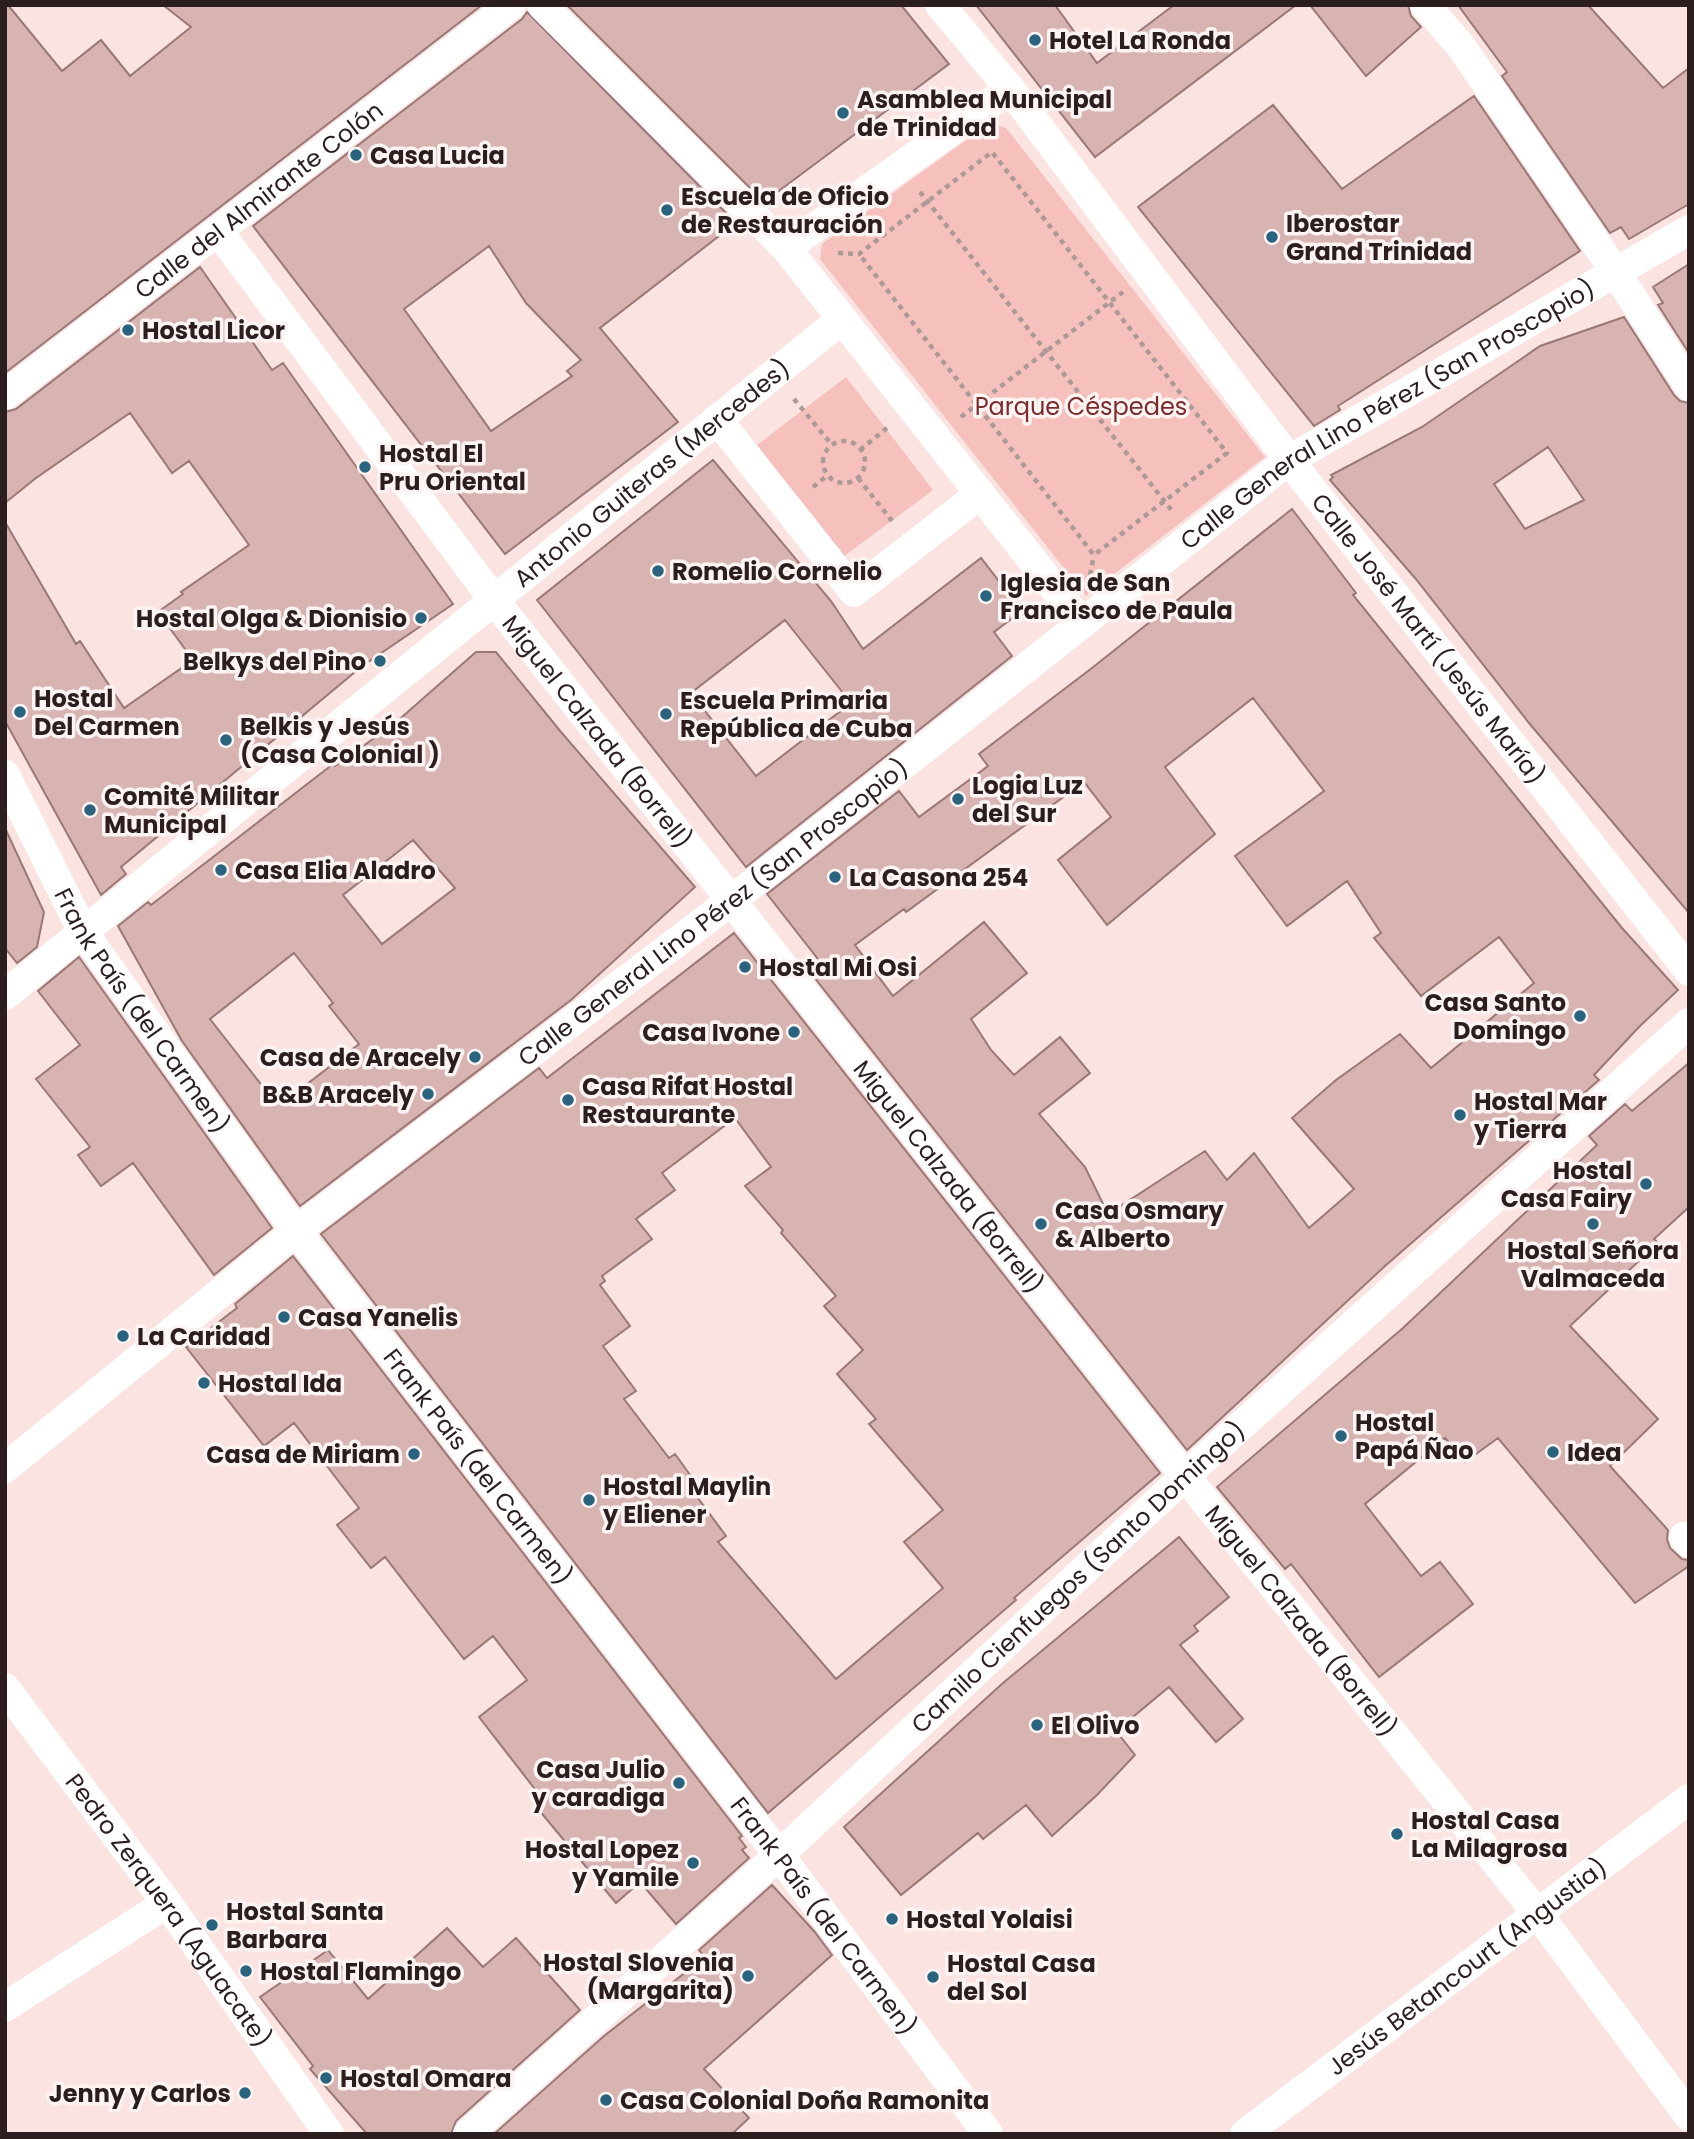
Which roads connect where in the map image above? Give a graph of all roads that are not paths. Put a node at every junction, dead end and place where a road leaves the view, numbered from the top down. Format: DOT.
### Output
graph roads {
  1 [pos="511,5"];
  2 [pos="541,5"];
  3 [pos="940,5"];
  4 [pos="1425,5"];
  5 [pos="1010,89"];
  6 [pos="1689,230"];
  7 [pos="218,231"];
  8 [pos="786,248"];
  9 [pos="1615,271"];
  10 [pos="842,319"];
  11 [pos="1689,386"];
  12 [pos="5,396"];
  13 [pos="717,419"];
  14 [pos="1289,460"];
  15 [pos="980,494"];
  16 [pos="494,600"];
  17 [pos="1081,622"];
  18 [pos="5,775"];
  19 [pos="732,900"];
  20 [pos="83,932"];
  21 [pos="1689,971"];
  22 [pos="5,995"];
  23 [pos="1689,1023"];
  24 [pos="296,1231"];
  25 [pos="5,1468"];
  26 [pos="1185,1476"];
  27 [pos="5,1688"];
  28 [pos="1689,1799"];
  29 [pos="779,1855"];
  30 [pos="167,1903"];
  31 [pos="1537,1913"];
  32 [pos="5,2007"];
  33 [pos="1689,2116"];
  34 [pos="330,2134"];
  35 [pos="468,2134"];
  36 [pos="988,2134"];
  37 [pos="1245,2134"];
  1 -- 7 [label="street, Calle del Almirante Colón"];
  2 -- 8 [label="street"];
  3 -- 5 [label="street, Calle José Martí (Jesús María)"];
  4 -- 9 [label="street"];
  5 -- 8 [label="street"];
  5 -- 14 [label="street, Calle José Martí (Jesús María)"];
  6 -- 9 [label="street, Calle General Lino Pérez (San Proscopio)"];
  7 -- 12 [label="street, Calle del Almirante Colón"];
  7 -- 16 [label="street, Miguel Calzada (Borrell)"];
  8 -- 10 [label="street"];
  9 -- 11 [label="street"];
  9 -- 14 [label="street, Calle General Lino Pérez (San Proscopio)"];
  10 -- 13 [label="street, Antonio Guiteras (Mercedes)"];
  10 -- 15 [label="street"];
  13 -- 15 [label="street"];
  13 -- 16 [label="street, Antonio Guiteras (Mercedes)"];
  14 -- 17 [label="street, Calle General Lino Pérez (San Proscopio)"];
  14 -- 21 [label="street, Calle José Martí (Jesús María)"];
  15 -- 17 [label="street"];
  16 -- 19 [label="street, Miguel Calzada (Borrell)"];
  16 -- 20 [label="street, Antonio Guiteras (Mercedes)"];
  17 -- 19 [label="street, Calle General Lino Pérez (San Proscopio)"];
  18 -- 20 [label="street, Frank País (del Carmen)"];
  19 -- 24 [label="street, Calle General Lino Pérez (San Proscopio)"];
  19 -- 26 [label="street, Miguel Calzada (Borrell)"];
  20 -- 22 [label="street, Antonio Guiteras (Mercedes)"];
  20 -- 24 [label="street, Frank País (del Carmen)"];
  23 -- 26 [label="street, Camilo Cienfuegos (Santo Domingo)"];
  24 -- 25 [label="street, Calle General Lino Pérez (San Proscopio)"];
  24 -- 29 [label="street, Frank País (del Carmen)"];
  26 -- 29 [label="street, Camilo Cienfuegos (Santo Domingo)"];
  26 -- 31 [label="street, Miguel Calzada (Borrell)"];
  27 -- 30 [label="street, Pedro Zerquera (Aguacate)"];
  28 -- 31 [label="street, Jesús Betancourt (Angustia)"];
  29 -- 35 [label="street, Camilo Cienfuegos (Santo Domingo)"];
  29 -- 36 [label="street, Frank País (del Carmen)"];
  30 -- 32 [label="street"];
  30 -- 34 [label="street, Pedro Zerquera (Aguacate)"];
  31 -- 33 [label="street, Miguel Calzada (Borrell)"];
  31 -- 37 [label="street, Jesús Betancourt (Angustia)"];
}
